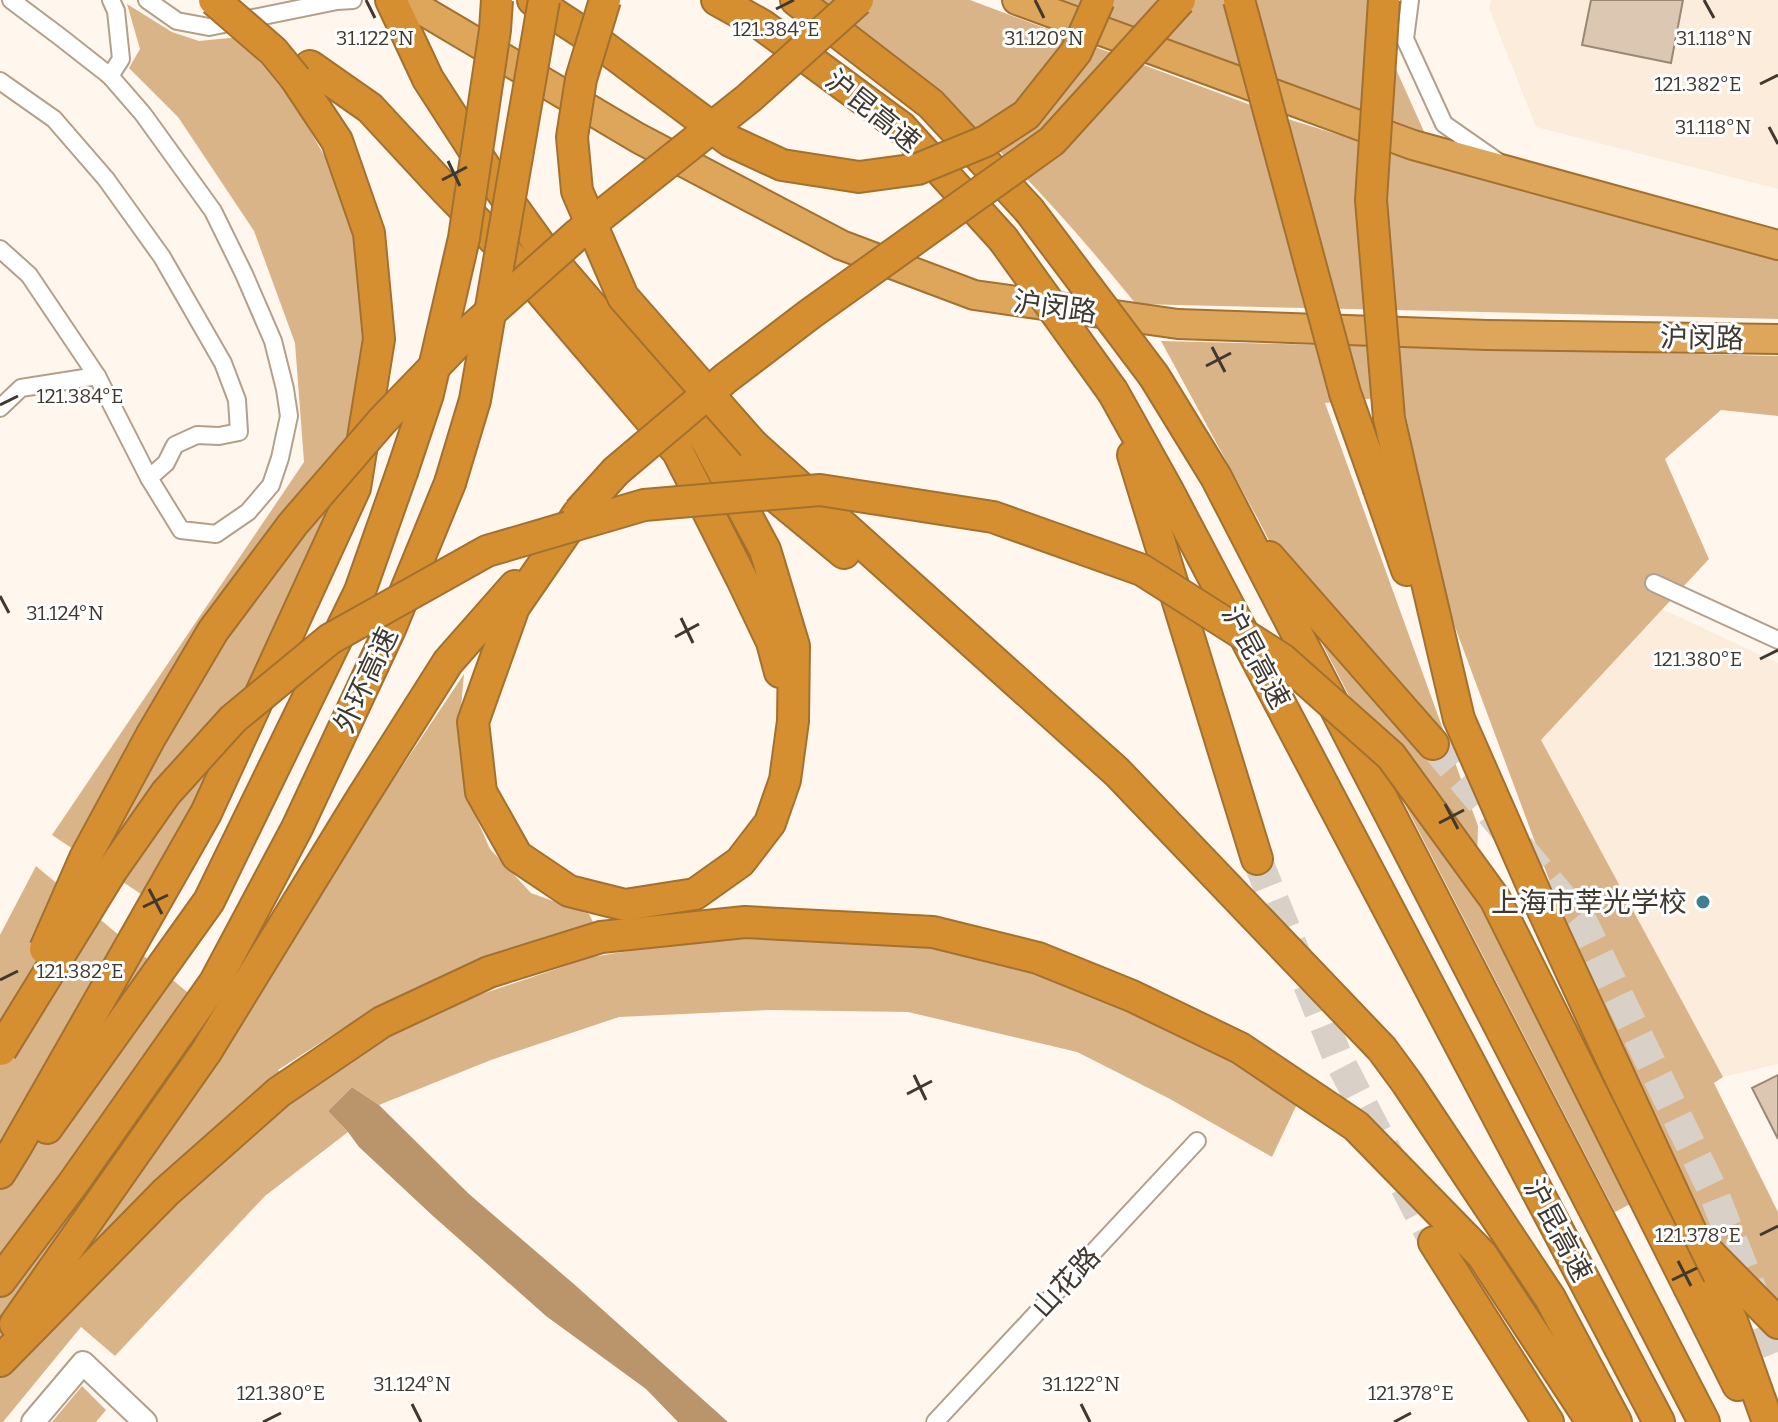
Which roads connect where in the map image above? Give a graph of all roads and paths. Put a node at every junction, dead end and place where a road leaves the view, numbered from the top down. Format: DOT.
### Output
graph roads {
  1 [pos="11,0"];
  2 [pos="111,0"];
  3 [pos="147,0"];
  4 [pos="214,0"];
  5 [pos="224,0"];
  6 [pos="353,0"];
  7 [pos="391,0"];
  8 [pos="405,0"];
  9 [pos="497,0"];
  10 [pos="533,0"];
  11 [pos="544,0"];
  12 [pos="605,0"];
  13 [pos="717,0"];
  14 [pos="796,0"];
  15 [pos="858,0"];
  16 [pos="1017,0"];
  17 [pos="1099,0"];
  18 [pos="1180,0"];
  19 [pos="1239,0"];
  20 [pos="1384,0"];
  21 [pos="1410,0"];
  22 [pos="110,76"];
  23 [pos="0,81"];
  24 [pos="1515,173"];
  25 [pos="1778,245"];
  26 [pos="0,249"];
  27 [pos="1778,339"];
  28 [pos="97,376"];
  29 [pos="1113,392"];
  30 [pos="0,408"];
  31 [pos="705,438"];
  32 [pos="149,478"];
  33 [pos="1391,485"];
  34 [pos="579,512"];
  35 [pos="1239,522"];
  36 [pos="1654,583"];
  37 [pos="1778,640"];
  38 [pos="793,721"];
  39 [pos="1433,744"];
  40 [pos="1117,772"];
  41 [pos="1257,859"];
  42 [pos="0,1051"];
  43 [pos="1197,1141"];
  44 [pos="0,1173"];
  45 [pos="0,1194"];
  46 [pos="1693,1236"];
  47 [pos="1434,1242"];
  48 [pos="0,1281"];
  49 [pos="1778,1323"];
  50 [pos="0,1345"];
  51 [pos="0,1361"];
  52 [pos="33,1422"];
  53 [pos="145,1422"];
  54 [pos="935,1422"];
  55 [pos="1548,1422"];
  56 [pos="1592,1422"];
  57 [pos="1616,1422"];
  58 [pos="1659,1422"];
  59 [pos="1704,1422"];
  60 [pos="1757,1422"];
  61 [pos="1768,1422"];
  1 -- 22 [label="street"];
  2 -- 22 [label="street"];
  3 -- 6 [label="street"];
  4 -- 44 [label="highway, bridge"];
  5 -- 38 [label="highway"];
  7 -- 31 [label="highway, bridge"];
  8 -- 27 [label="highway, 沪闵路"];
  9 -- 45 [label="highway, 外环高速, bridge"];
  10 -- 17 [label="highway, bridge"];
  11 -- 48 [label="highway, 外环高速, bridge"];
  12 -- 40 [label="highway, bridge"];
  13 -- 29 [label="highway, 沪昆高速, bridge"];
  14 -- 35 [label="highway, 沪昆高速, bridge"];
  15 -- 42 [label="highway, bridge"];
  16 -- 24 [label="highway"];
  18 -- 34 [label="highway, bridge"];
  19 -- 33 [label="highway, bridge"];
  20 -- 33 [label="highway, bridge"];
  21 -- 24 [label="street"];
  22 -- 32 [label="street"];
  23 -- 32 [label="street"];
  24 -- 25 [label="highway"];
  26 -- 28 [label="street"];
  28 -- 30 [label="street"];
  28 -- 32 [label="street"];
  29 -- 41 [label="highway"];
  29 -- 58 [label="highway, 沪昆高速"];
  31 -- 38 [label="highway"];
  31 -- 40 [label="highway"];
  33 -- 46 [label="highway"];
  34 -- 38 [label="highway, bridge"];
  34 -- 50 [label="highway, bridge"];
  35 -- 39 [label="highway"];
  35 -- 59 [label="highway, 沪昆高速"];
  36 -- 37 [label="street"];
  40 -- 57 [label="highway"];
  42 -- 60 [label="highway, bridge"];
  43 -- 54 [label="street, 山花路"];
  46 -- 49 [label="highway"];
  46 -- 61 [label="highway"];
  47 -- 55 [label="highway"];
  51 -- 56 [label="highway"];
  52 -- 53 [label="street"];
}
